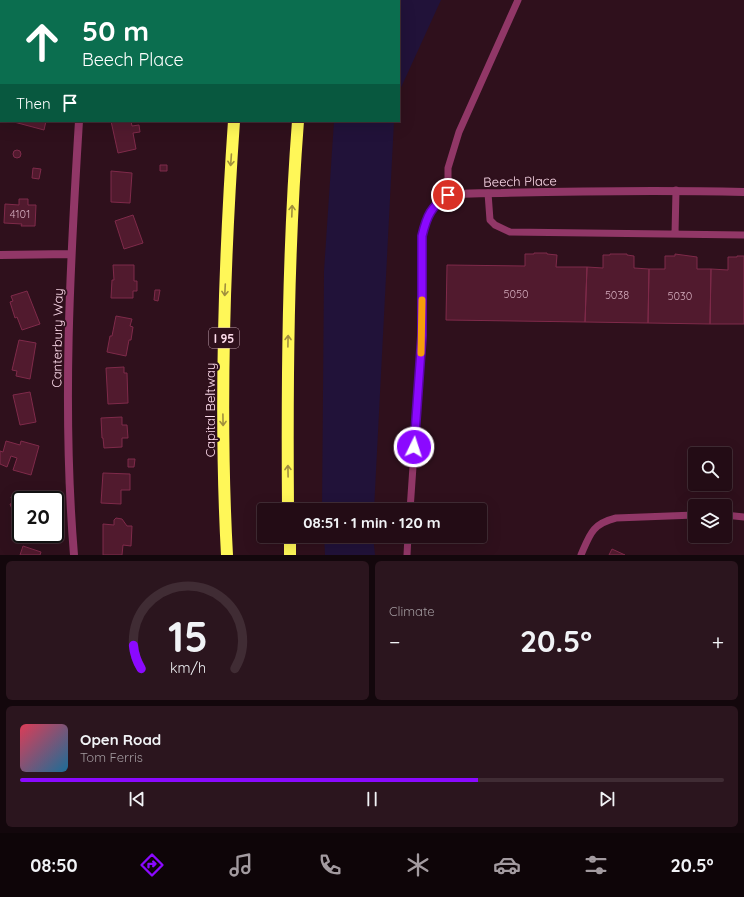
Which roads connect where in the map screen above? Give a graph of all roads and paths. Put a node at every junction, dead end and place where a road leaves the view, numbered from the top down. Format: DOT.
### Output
graph roads {
  1 [pos="518,0"];
  2 [pos="79,122"];
  3 [pos="234,122"];
  4 [pos="298,122"];
  5 [pos="676,190"];
  6 [pos="744,192"];
  7 [pos="488,193"];
  8 [pos="448,195"];
  9 [pos="675,234"];
  10 [pos="744,235"];
  11 [pos="71,254"];
  12 [pos="0,255"];
  13 [pos="422,336"];
  14 [pos="288,503"];
  15 [pos="410,503"];
  16 [pos="688,515"];
  17 [pos="732,516"];
  18 [pos="744,517"];
  19 [pos="290,543"];
  20 [pos="408,543"];
  21 [pos="74,555"];
  22 [pos="226,555"];
  23 [pos="290,555"];
  24 [pos="407,555"];
  25 [pos="582,555"];
  1 -- 8 [label="lane"];
  2 -- 11 [label="street, Canterbury Way"];
  3 -- 22 [label="highway, Capital Beltway / I 95, one-way"];
  14 -- 4 [label="highway, one-way"];
  5 -- 6 [label="street, Beech Place"];
  5 -- 7 [label="street, Beech Place"];
  5 -- 9 [label="lane"];
  7 -- 8 [label="street, Beech Place"];
  7 -- 9 [label="lane"];
  8 -- 13 [label="street"];
  9 -- 10 [label="lane"];
  11 -- 12 [label="street"];
  11 -- 21 [label="street, Canterbury Way"];
  13 -- 15 [label="lane"];
  16 -- 25 [label="lane"];
  17 -- 18 [label="lane"];
  19 -- 23 [label="highway"];
  20 -- 24 [label="lane"];
}
